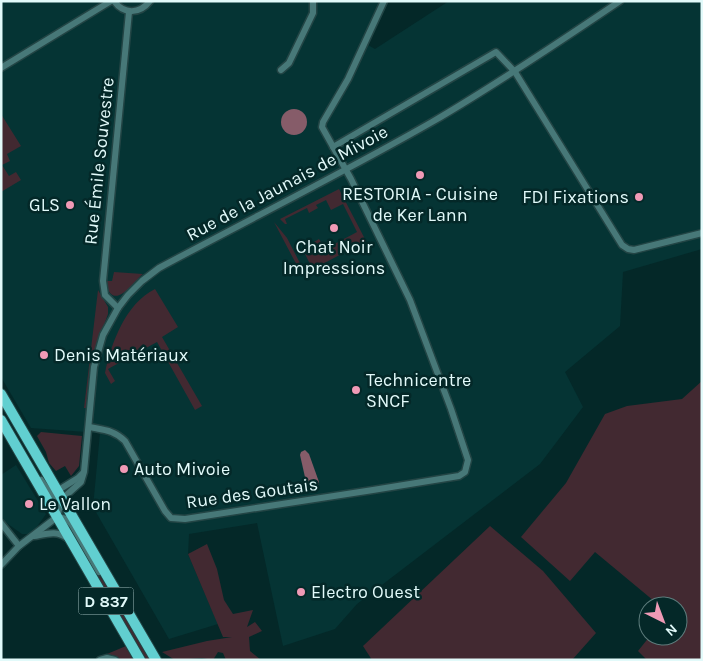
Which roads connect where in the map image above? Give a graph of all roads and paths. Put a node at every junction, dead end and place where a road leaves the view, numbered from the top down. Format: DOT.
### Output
graph roads {
  1 [pos="113,1"];
  2 [pos="150,1"];
  3 [pos="313,1"];
  4 [pos="384,1"];
  5 [pos="620,1"];
  6 [pos="129,12"];
  7 [pos="1,68"];
  8 [pos="281,70"];
  9 [pos="515,72"];
  10 [pos="333,147"];
  11 [pos="346,170"];
  12 [pos="702,233"];
  13 [pos="118,308"];
  14 [pos="1,394"];
  15 [pos="1,420"];
  16 [pos="89,427"];
  17 [pos="57,503"];
  18 [pos="1,524"];
  19 [pos="30,537"];
  20 [pos="72,542"];
  21 [pos="19,546"];
  22 [pos="1,565"];
  23 [pos="122,602"];
  24 [pos="100,660"];
  25 [pos="115,660"];
  26 [pos="140,660"];
  27 [pos="156,660"];
  1 -- 6 [label="street"];
  1 -- 7 [label="street"];
  2 -- 6 [label="street"];
  3 -- 8 [label="street"];
  4 -- 10 [label="street"];
  5 -- 9 [label="street, Rue de la Jaunais de Mivoie"];
  6 -- 13 [label="street, Rue Émile Souvestre"];
  9 -- 10 [label="street"];
  9 -- 11 [label="street, Rue de la Jaunais de Mivoie"];
  9 -- 12 [label="street"];
  10 -- 11 [label="street"];
  11 -- 13 [label="street, Rue de la Jaunais de Mivoie"];
  11 -- 16 [label="street, Rue des Goutais"];
  13 -- 16 [label="street, Rue de la Jaunais de Mivoie"];
  14 -- 17 [label="main road, D 837"];
  15 -- 17 [label="main road, D 837"];
  16 -- 17 [label="street, Rue de la Jaunais de Mivoie"];
  17 -- 19 [label="street, Rue de la Jaunais de Mivoie"];
  17 -- 20 [label="main road, D 837"];
  17 -- 23 [label="main road, D 837"];
  17 -- 23 [label="street"];
  18 -- 21 [label="street"];
  19 -- 20 [label="street"];
  19 -- 21 [label="street, Rue de la Jaunais de Mivoie"];
  20 -- 26 [label="main road, D 837"];
  21 -- 22 [label="street, Rue de la Jaunais de Mivoie"];
  23 -- 27 [label="main road, D 837"];
  24 -- 25 [label="street"];
}
